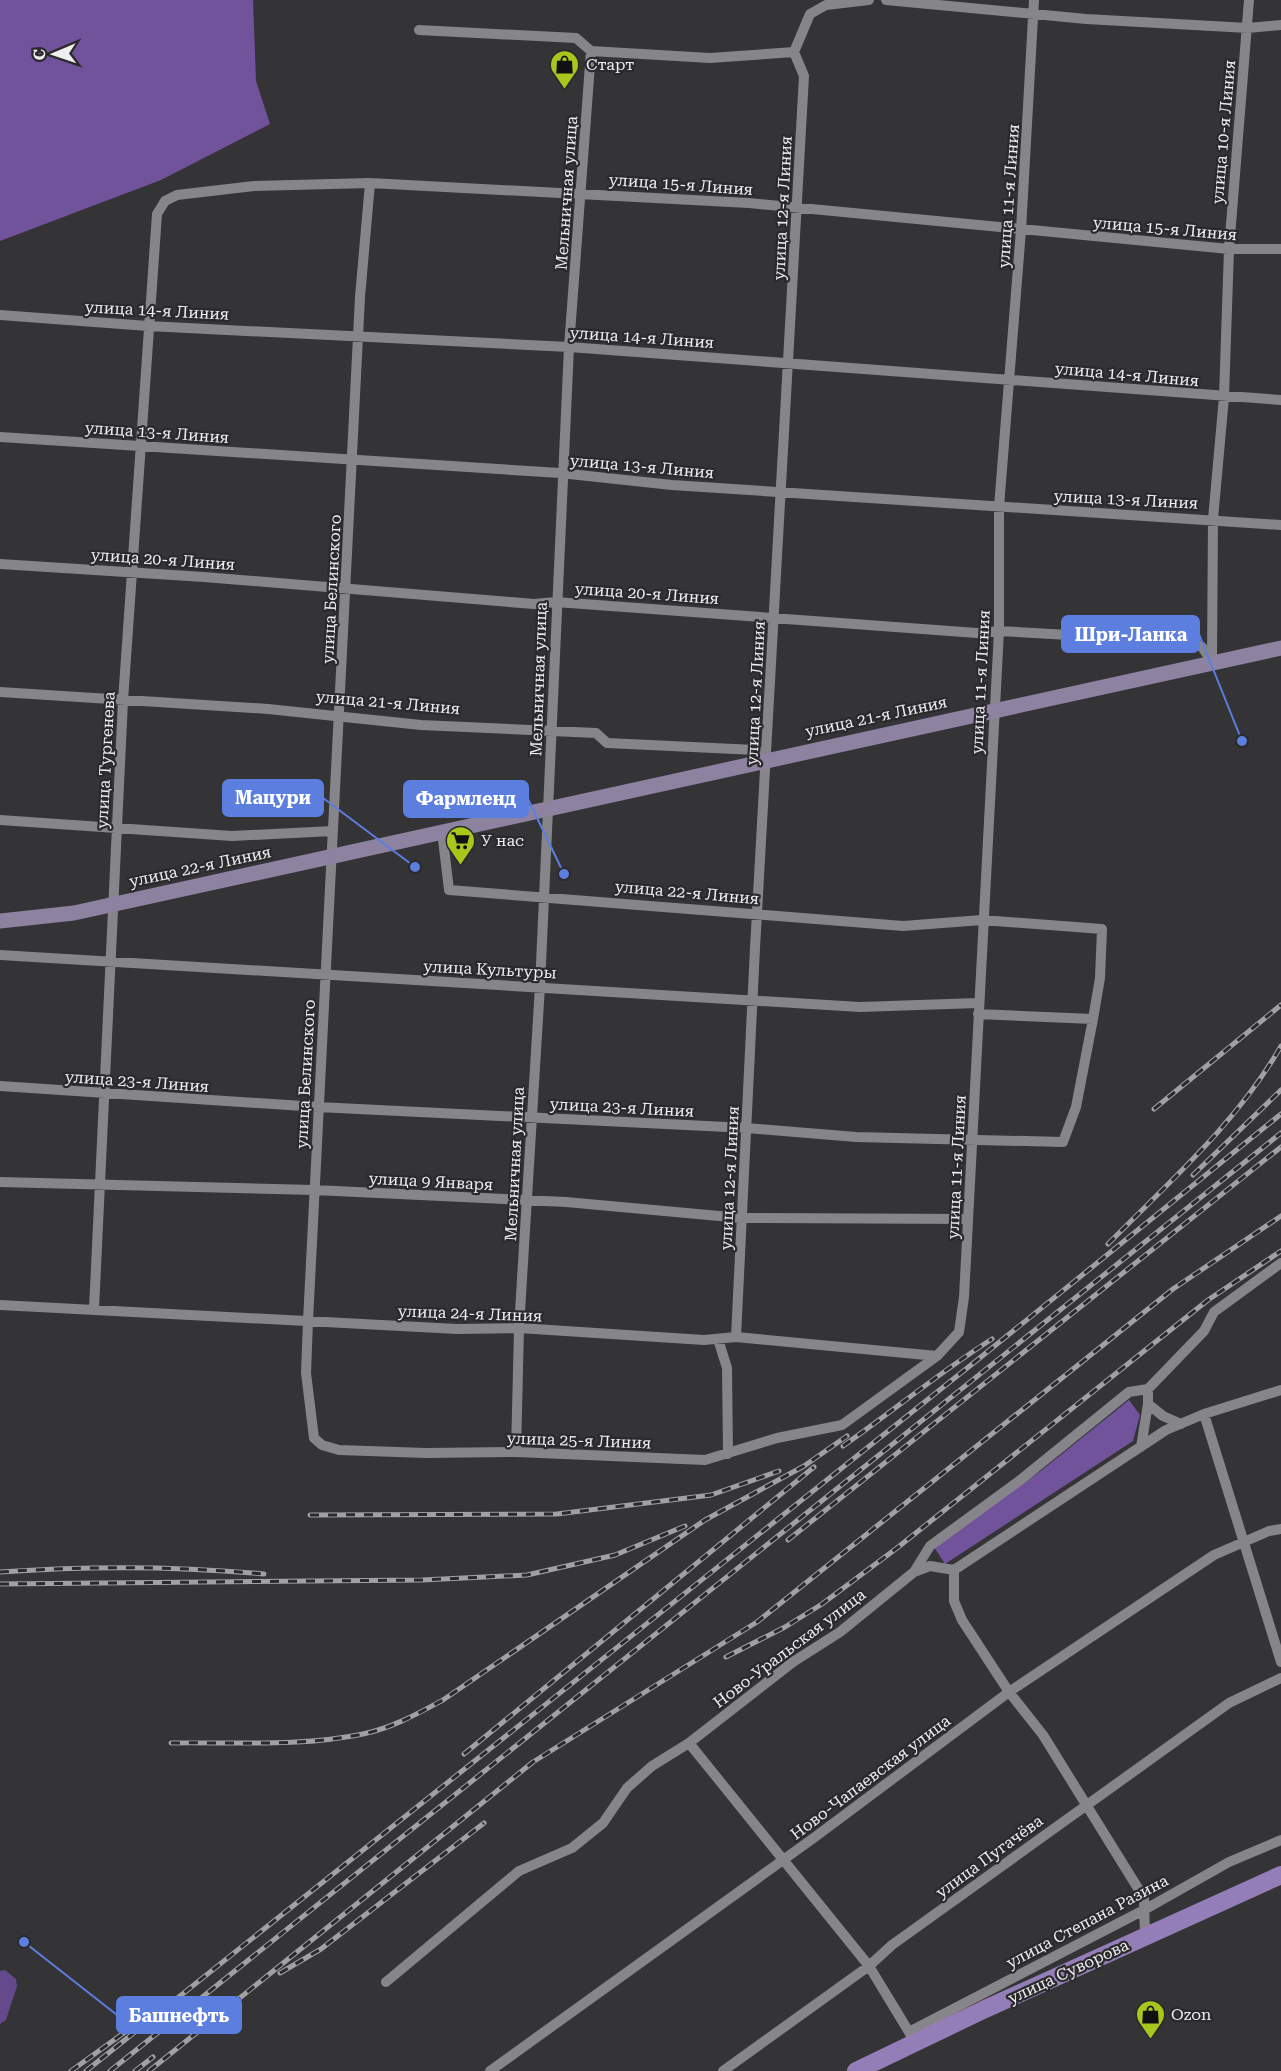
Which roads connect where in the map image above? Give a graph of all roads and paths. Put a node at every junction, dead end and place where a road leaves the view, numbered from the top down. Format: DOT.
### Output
graph roads {
  1 [pos="869,0"];
  2 [pos="886,0"];
  3 [pos="1034,0"];
  4 [pos="1249,0"];
  5 [pos="1034,15"];
  6 [pos="1281,25"];
  7 [pos="1248,28"];
  8 [pos="419,30"];
  9 [pos="591,51"];
  10 [pos="794,52"];
  11 [pos="370,183"];
  12 [pos="581,192"];
  13 [pos="797,208"];
  14 [pos="157,214"];
  15 [pos="1021,230"];
  16 [pos="1229,249"];
  17 [pos="1281,249"];
  18 [pos="0,315"];
  19 [pos="148,326"];
  20 [pos="358,336"];
  21 [pos="569,347"];
  22 [pos="788,364"];
  23 [pos="1009,379"];
  24 [pos="1224,397"];
  25 [pos="1281,400"];
  26 [pos="0,437"];
  27 [pos="142,446"];
  28 [pos="352,461"];
  29 [pos="565,474"];
  30 [pos="780,492"];
  31 [pos="999,507"];
  32 [pos="1213,519"];
  33 [pos="1281,525"];
  34 [pos="0,564"];
  35 [pos="132,572"];
  36 [pos="345,587"];
  37 [pos="556,602"];
  38 [pos="774,616"];
  39 [pos="999,631"];
  40 [pos="1281,648"];
  41 [pos="1212,662"];
  42 [pos="0,692"];
  43 [pos="123,701"];
  44 [pos="993,709"];
  45 [pos="340,716"];
  46 [pos="551,730"];
  47 [pos="767,758"];
  48 [pos="547,807"];
  49 [pos="0,820"];
  50 [pos="117,830"];
  51 [pos="333,831"];
  52 [pos="442,831"];
  53 [pos="333,855"];
  54 [pos="544,898"];
  55 [pos="113,903"];
  56 [pos="757,916"];
  57 [pos="982,920"];
  58 [pos="0,921"];
  59 [pos="0,955"];
  60 [pos="112,960"];
  61 [pos="325,975"];
  62 [pos="540,986"];
  63 [pos="753,999"];
  64 [pos="978,1009"];
  65 [pos="1093,1019"];
  66 [pos="0,1086"];
  67 [pos="106,1094"];
  68 [pos="318,1107"];
  69 [pos="532,1118"];
  70 [pos="747,1128"];
  71 [pos="973,1140"];
  72 [pos="0,1182"];
  73 [pos="100,1185"];
  74 [pos="314,1190"];
  75 [pos="528,1200"];
  76 [pos="741,1218"];
  77 [pos="968,1219"];
  78 [pos="1281,1263"];
  79 [pos="0,1305"];
  80 [pos="94,1310"];
  81 [pos="308,1321"];
  82 [pos="519,1328"];
  83 [pos="736,1337"];
  84 [pos="718,1339"];
  85 [pos="937,1356"];
  86 [pos="1148,1389"];
  87 [pos="1281,1390"];
  88 [pos="1148,1404"];
  89 [pos="1204,1414"];
  90 [pos="1181,1424"];
  91 [pos="1141,1447"];
  92 [pos="516,1452"];
  93 [pos="728,1454"];
  94 [pos="1281,1529"];
  95 [pos="1245,1541"];
  96 [pos="954,1570"];
  97 [pos="914,1572"];
  98 [pos="1281,1660"];
  99 [pos="1281,1678"];
  100 [pos="1009,1692"];
  101 [pos="689,1743"];
  102 [pos="1085,1804"];
  103 [pos="1281,1840"];
  104 [pos="783,1860"];
  105 [pos="1281,1875"];
  106 [pos="1144,1910"];
  107 [pos="1145,1936"];
  108 [pos="869,1966"];
  109 [pos="386,1982"];
  110 [pos="912,2037"];
  111 [pos="490,2071"];
  112 [pos="723,2071"];
  113 [pos="856,2071"];
  1 -- 10 [label="street"];
  2 -- 5 [label="street"];
  3 -- 5 [label="street, улица 11-я Линия"];
  4 -- 7 [label="street, улица 10-я Линия"];
  5 -- 7 [label="street"];
  5 -- 15 [label="street, улица 11-я Линия"];
  6 -- 7 [label="street"];
  7 -- 16 [label="street, улица 10-я Линия"];
  8 -- 9 [label="street"];
  9 -- 10 [label="street"];
  9 -- 12 [label="street, Мельничная улица"];
  10 -- 13 [label="street, улица 12-я Линия"];
  11 -- 12 [label="street, улица 15-я Линия"];
  11 -- 14 [label="street, улица 15-я Линия"];
  11 -- 20 [label="street, улица Белинского"];
  12 -- 13 [label="street, улица 15-я Линия"];
  12 -- 21 [label="street, Мельничная улица"];
  13 -- 15 [label="street, улица 15-я Линия"];
  13 -- 22 [label="street, улица 12-я Линия"];
  14 -- 19 [label="street, улица Тургенева"];
  15 -- 16 [label="street, улица 15-я Линия"];
  15 -- 23 [label="street, улица 11-я Линия"];
  16 -- 17 [label="street, улица 15-я Линия"];
  16 -- 24 [label="street, улица 10-я Линия"];
  18 -- 19 [label="street, улица 14-я Линия"];
  19 -- 20 [label="street, улица 14-я Линия"];
  19 -- 27 [label="street, улица Тургенева"];
  20 -- 21 [label="street, улица 14-я Линия"];
  20 -- 28 [label="street, улица Белинского"];
  21 -- 22 [label="street, улица 14-я Линия"];
  21 -- 29 [label="street, Мельничная улица"];
  22 -- 23 [label="street, улица 14-я Линия"];
  22 -- 30 [label="street, улица 12-я Линия"];
  23 -- 24 [label="street, улица 14-я Линия"];
  23 -- 31 [label="street, улица 11-я Линия"];
  24 -- 25 [label="street, улица 14-я Линия"];
  24 -- 32 [label="street, улица 10-я Линия"];
  26 -- 27 [label="street, улица 13-я Линия"];
  27 -- 28 [label="street, улица 13-я Линия"];
  27 -- 35 [label="street, улица Тургенева"];
  28 -- 29 [label="street, улица 13-я Линия"];
  28 -- 36 [label="street, улица Белинского"];
  29 -- 30 [label="street, улица 13-я Линия"];
  29 -- 37 [label="street, Мельничная улица"];
  30 -- 31 [label="street, улица 13-я Линия"];
  30 -- 38 [label="street, улица 12-я Линия"];
  31 -- 32 [label="street, улица 13-я Линия"];
  31 -- 39 [label="street, улица 11-я Линия"];
  32 -- 33 [label="street, улица 13-я Линия"];
  32 -- 41 [label="street, улица 10-я Линия"];
  34 -- 35 [label="street, улица 20-я Линия"];
  35 -- 36 [label="street, улица 20-я Линия"];
  35 -- 43 [label="street, улица Тургенева"];
  36 -- 37 [label="street, улица 20-я Линия"];
  36 -- 45 [label="street, улица Белинского"];
  37 -- 38 [label="street, улица 20-я Линия"];
  37 -- 46 [label="street, Мельничная улица"];
  38 -- 39 [label="street, улица 20-я Линия"];
  38 -- 47 [label="street, улица 12-я Линия"];
  39 -- 41 [label="street, улица 20-я Линия"];
  39 -- 44 [label="street, улица 11-я Линия"];
  40 -- 41 [label="main road, улица 21-я Линия"];
  41 -- 44 [label="main road, улица 21-я Линия"];
  42 -- 43 [label="street, улица 21-я Линия"];
  43 -- 45 [label="street, улица 21-я Линия"];
  43 -- 50 [label="street, улица Тургенева"];
  44 -- 47 [label="main road, улица 21-я Линия"];
  44 -- 57 [label="street, улица 11-я Линия"];
  45 -- 46 [label="street, улица 21-я Линия"];
  45 -- 51 [label="street, улица Белинского"];
  46 -- 47 [label="street, улица 21-я Линия"];
  46 -- 48 [label="street, Мельничная улица"];
  47 -- 48 [label="main road, улица 21-я Линия"];
  47 -- 56 [label="street, улица 12-я Линия"];
  48 -- 52 [label="main road, улица 22-я Линия"];
  48 -- 54 [label="street, Мельничная улица"];
  49 -- 50 [label="street, улица 22-я Линия"];
  50 -- 51 [label="street, улица 22-я Линия"];
  50 -- 55 [label="street, улица Тургенева"];
  51 -- 53 [label="street, улица Белинского"];
  52 -- 53 [label="main road, улица 22-я Линия"];
  52 -- 54 [label="street, улица 22-я Линия"];
  53 -- 55 [label="main road, улица 22-я Линия"];
  53 -- 61 [label="street, улица Белинского"];
  54 -- 56 [label="street, улица 22-я Линия"];
  54 -- 62 [label="street, Мельничная улица"];
  55 -- 58 [label="main road, улица 22-я Линия"];
  55 -- 60 [label="street, улица Тургенева"];
  56 -- 57 [label="street, улица 22-я Линия"];
  56 -- 63 [label="street, улица 12-я Линия"];
  57 -- 64 [label="street, улица 11-я Линия"];
  57 -- 65 [label="street, улица 22-я Линия"];
  59 -- 60 [label="street, улица Культуры"];
  60 -- 61 [label="street, улица Культуры"];
  60 -- 67 [label="street, улица Тургенева"];
  61 -- 62 [label="street, улица Культуры"];
  61 -- 68 [label="street, улица Белинского"];
  62 -- 63 [label="street, улица Культуры"];
  62 -- 69 [label="street, Мельничная улица"];
  63 -- 64 [label="street, улица Культуры"];
  63 -- 70 [label="street, улица 12-я Линия"];
  64 -- 65 [label="street, улица Культуры"];
  64 -- 71 [label="street, улица 11-я Линия"];
  65 -- 71 [label="street, улица 23-я Линия"];
  66 -- 67 [label="street, улица 23-я Линия"];
  67 -- 68 [label="street, улица 23-я Линия"];
  67 -- 73 [label="street, улица Тургенева"];
  68 -- 69 [label="street, улица 23-я Линия"];
  68 -- 74 [label="street, улица Белинского"];
  69 -- 70 [label="street, улица 23-я Линия"];
  69 -- 75 [label="street, Мельничная улица"];
  70 -- 71 [label="street, улица 23-я Линия"];
  70 -- 76 [label="street, улица 12-я Линия"];
  71 -- 77 [label="street, улица 11-я Линия"];
  72 -- 73 [label="street, улица 9 Января"];
  73 -- 74 [label="street, улица 9 Января"];
  73 -- 80 [label="street, улица Тургенева"];
  74 -- 75 [label="street, улица 9 Января"];
  74 -- 81 [label="street, улица Белинского"];
  75 -- 76 [label="street, улица 9 Января"];
  75 -- 82 [label="street, Мельничная улица"];
  76 -- 77 [label="street, улица 9 Января"];
  76 -- 83 [label="street, улица 12-я Линия"];
  77 -- 85 [label="street, улица 11-я Линия"];
  78 -- 86 [label="street"];
  79 -- 80 [label="street, улица 24-я Линия"];
  80 -- 81 [label="street, улица 24-я Линия"];
  81 -- 82 [label="street, улица 24-я Линия"];
  81 -- 92 [label="street, улица 25-я Линия"];
  82 -- 84 [label="street, улица 24-я Линия"];
  82 -- 92 [label="street, Мельничная улица"];
  83 -- 84 [label="street, улица 24-я Линия"];
  83 -- 85 [label="street, улица 24-я Линия"];
  84 -- 93 [label="street"];
  85 -- 93 [label="street, улица 25-я Линия"];
  86 -- 88 [label="street"];
  86 -- 97 [label="street"];
  87 -- 89 [label="street"];
  88 -- 90 [label="street"];
  88 -- 91 [label="street"];
  89 -- 90 [label="street"];
  89 -- 95 [label="street"];
  90 -- 91 [label="street"];
  91 -- 96 [label="street"];
  92 -- 93 [label="street, улица 25-я Линия"];
  94 -- 95 [label="street, Ново-Чапаевская улица"];
  95 -- 98 [label="street"];
  95 -- 100 [label="street, Ново-Чапаевская улица"];
  96 -- 97 [label="street"];
  96 -- 100 [label="street"];
  97 -- 101 [label="street, Ново-Уральская улица"];
  99 -- 102 [label="street, улица Пугачёва"];
  100 -- 102 [label="street"];
  100 -- 104 [label="street, Ново-Чапаевская улица"];
  101 -- 104 [label="street"];
  101 -- 109 [label="street, Ново-Уральская улица"];
  102 -- 106 [label="street"];
  102 -- 108 [label="street, улица Пугачёва"];
  103 -- 106 [label="street, улица Степана Разина"];
  104 -- 108 [label="street"];
  104 -- 111 [label="street, Ново-Чапаевская улица"];
  105 -- 107 [label="main road, улица Суворова"];
  106 -- 107 [label="street"];
  106 -- 110 [label="street, улица Степана Разина"];
  107 -- 110 [label="main road, улица Суворова"];
  108 -- 110 [label="street"];
  108 -- 112 [label="street, улица Пугачёва"];
  110 -- 113 [label="main road, улица Суворова"];
}
